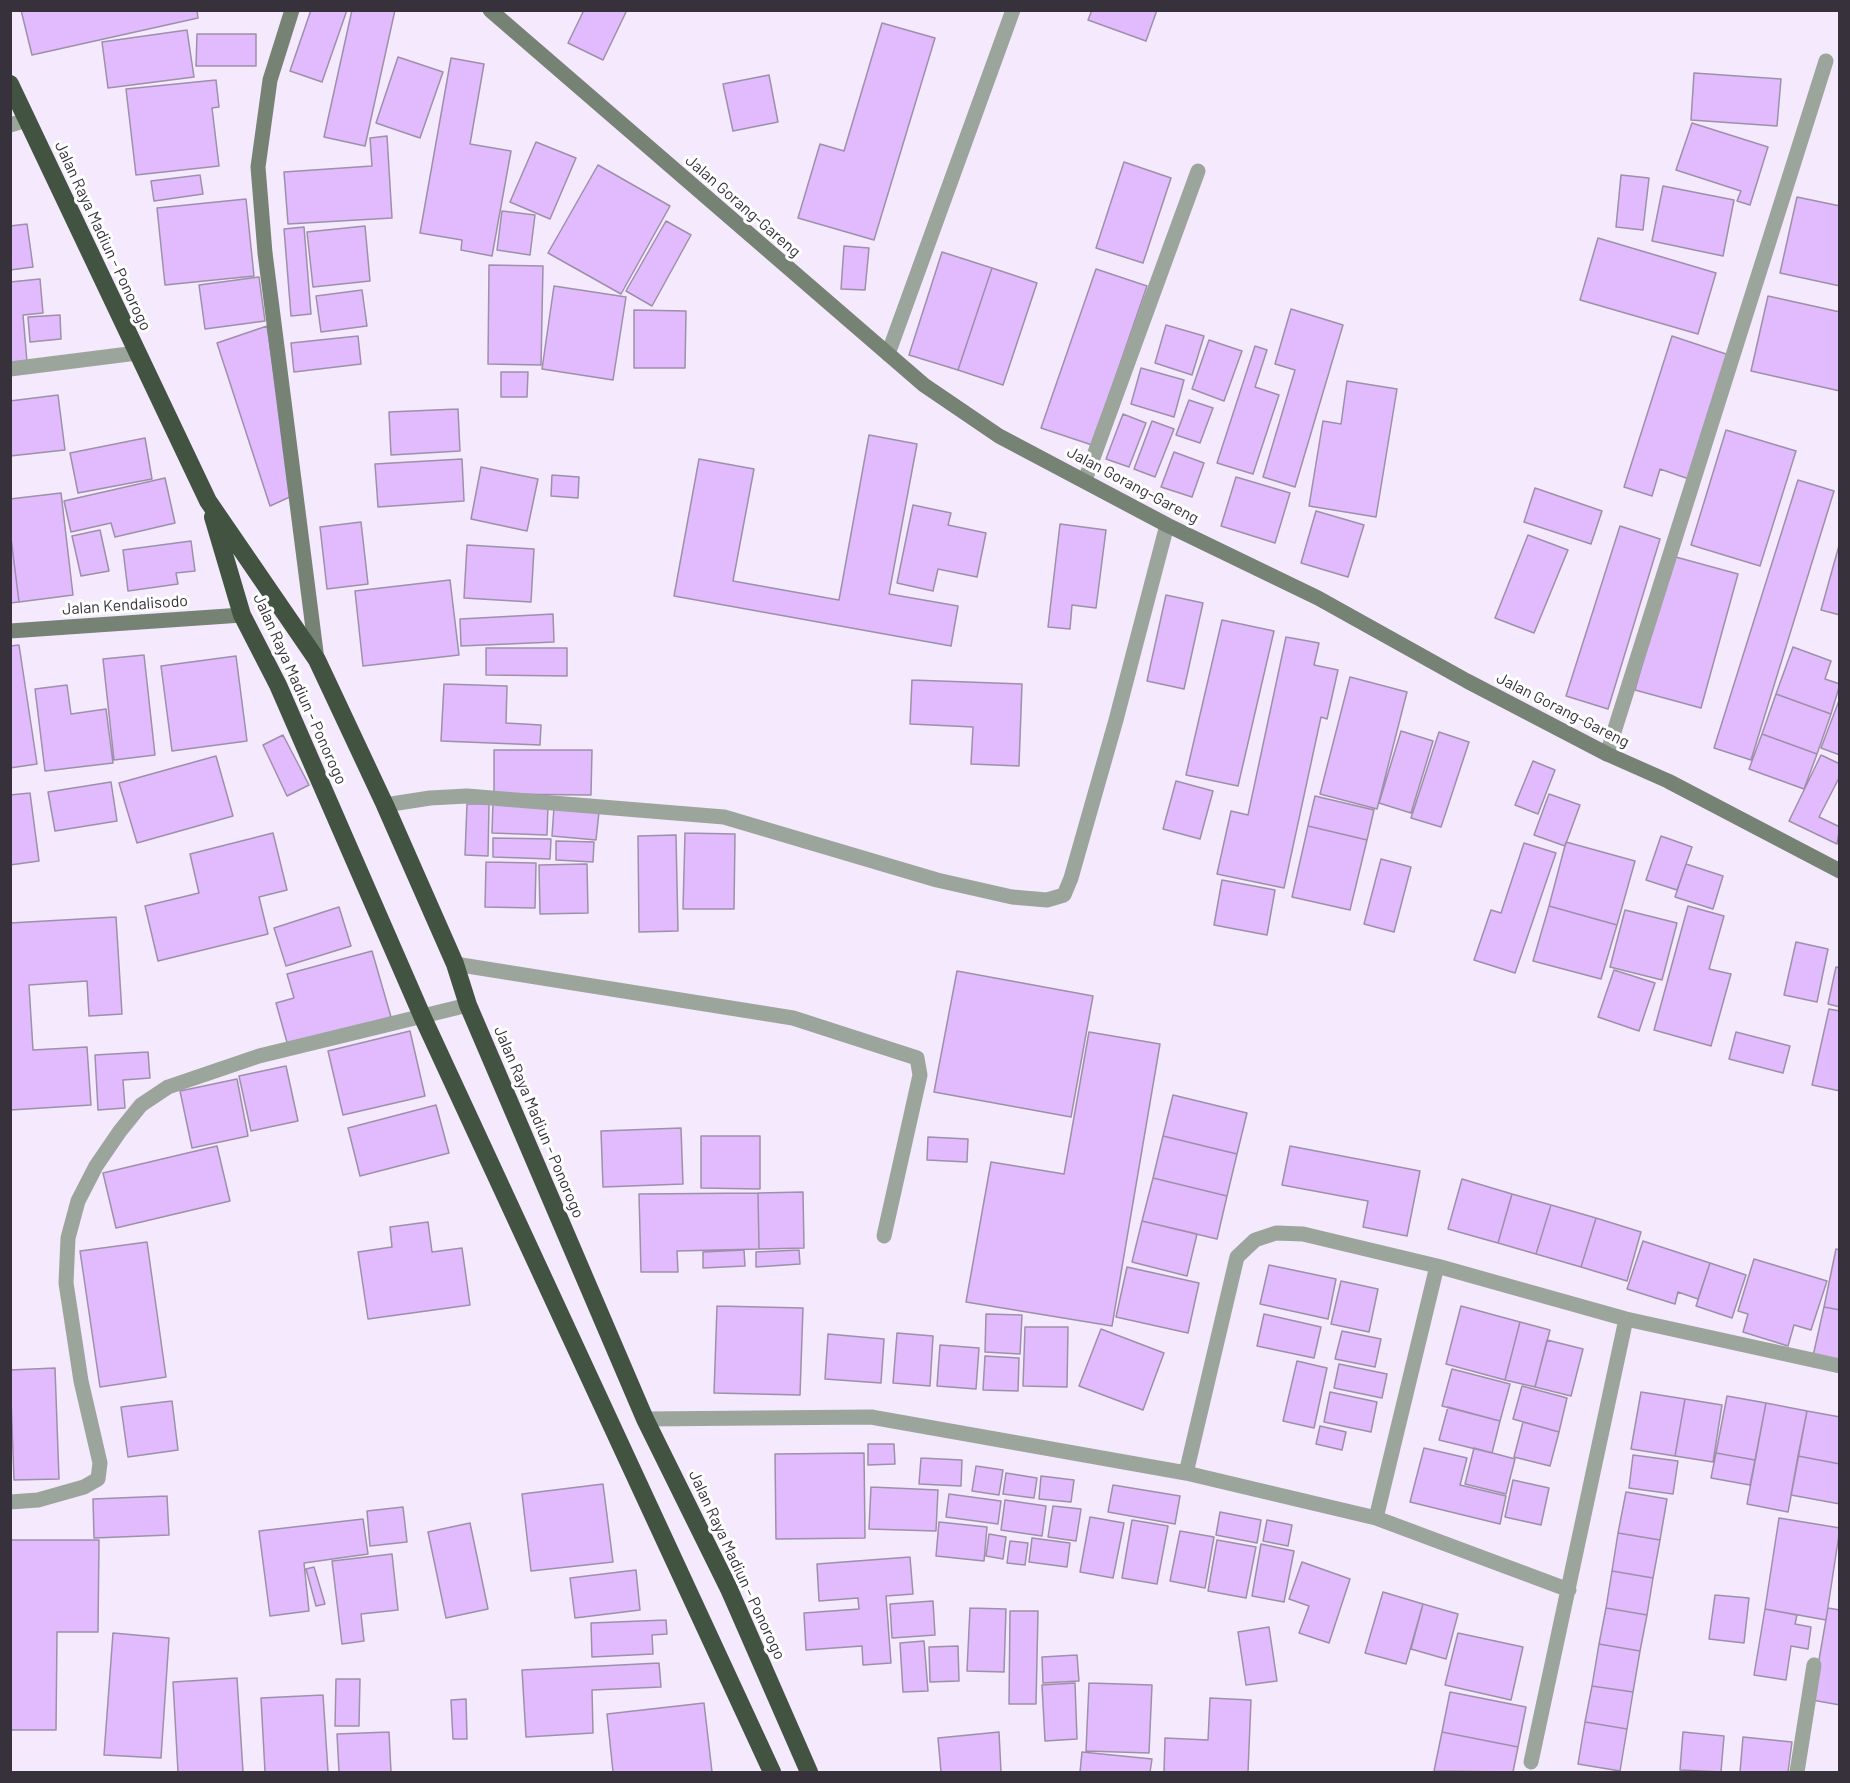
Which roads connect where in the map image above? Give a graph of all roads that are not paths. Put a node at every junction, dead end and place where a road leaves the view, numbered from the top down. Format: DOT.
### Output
graph roads {
  1 [pos="292,10"];
  2 [pos="490,10"];
  3 [pos="1013,10"];
  4 [pos="1826,61"];
  5 [pos="10,84"];
  6 [pos="19,122"];
  7 [pos="1198,171"];
  8 [pos="137,353"];
  9 [pos="888,354"];
  10 [pos="10,369"];
  11 [pos="1085,480"];
  12 [pos="208,501"];
  13 [pos="1167,525"];
  14 [pos="242,615"];
  15 [pos="10,632"];
  16 [pos="317,660"];
  17 [pos="1606,754"];
  18 [pos="385,805"];
  19 [pos="1839,871"];
  20 [pos="455,964"];
  21 [pos="468,1005"];
  22 [pos="423,1018"];
  23 [pos="884,1236"];
  24 [pos="1437,1266"];
  25 [pos="1626,1319"];
  26 [pos="1839,1366"];
  27 [pos="645,1419"];
  28 [pos="1186,1473"];
  29 [pos="10,1502"];
  30 [pos="1376,1518"];
  31 [pos="1569,1590"];
  32 [pos="1814,1665"];
  33 [pos="1531,1762"];
  34 [pos="772,1773"];
  35 [pos="809,1773"];
  36 [pos="1797,1773"];
  1 -- 16 [label="main road"];
  2 -- 9 [label="main road, Jalan Gorang-Gareng"];
  3 -- 9 [label="street"];
  4 -- 17 [label="street"];
  5 -- 6 [label="highway, Jalan Raya Madiun - Ponorogo"];
  6 -- 8 [label="highway, Jalan Raya Madiun - Ponorogo"];
  7 -- 11 [label="street"];
  8 -- 10 [label="street"];
  8 -- 12 [label="highway, Jalan Raya Madiun - Ponorogo"];
  9 -- 11 [label="main road, Jalan Gorang-Gareng"];
  11 -- 13 [label="main road, Jalan Gorang-Gareng"];
  12 -- 14 [label="highway, Jalan Raya Madiun - Ponorogo"];
  12 -- 16 [label="highway, Jalan Raya Madiun - Ponorogo"];
  13 -- 17 [label="main road, Jalan Gorang-Gareng"];
  13 -- 18 [label="street"];
  14 -- 15 [label="main road, Jalan Kendalisodo"];
  14 -- 22 [label="highway, Jalan Raya Madiun - Ponorogo"];
  16 -- 18 [label="highway, Jalan Raya Madiun - Ponorogo"];
  17 -- 19 [label="main road, Jalan Gorang-Gareng"];
  18 -- 20 [label="highway, Jalan Raya Madiun - Ponorogo"];
  20 -- 21 [label="highway, Jalan Raya Madiun - Ponorogo"];
  20 -- 23 [label="street"];
  21 -- 22 [label="street"];
  21 -- 27 [label="highway, Jalan Raya Madiun - Ponorogo"];
  22 -- 29 [label="street"];
  22 -- 34 [label="highway, Jalan Raya Madiun - Ponorogo"];
  24 -- 25 [label="street"];
  24 -- 28 [label="street"];
  24 -- 30 [label="street"];
  25 -- 26 [label="street"];
  25 -- 31 [label="street"];
  27 -- 28 [label="street"];
  27 -- 35 [label="highway, Jalan Raya Madiun - Ponorogo"];
  28 -- 30 [label="street"];
  30 -- 31 [label="street"];
  31 -- 33 [label="street"];
  32 -- 36 [label="street"];
}
